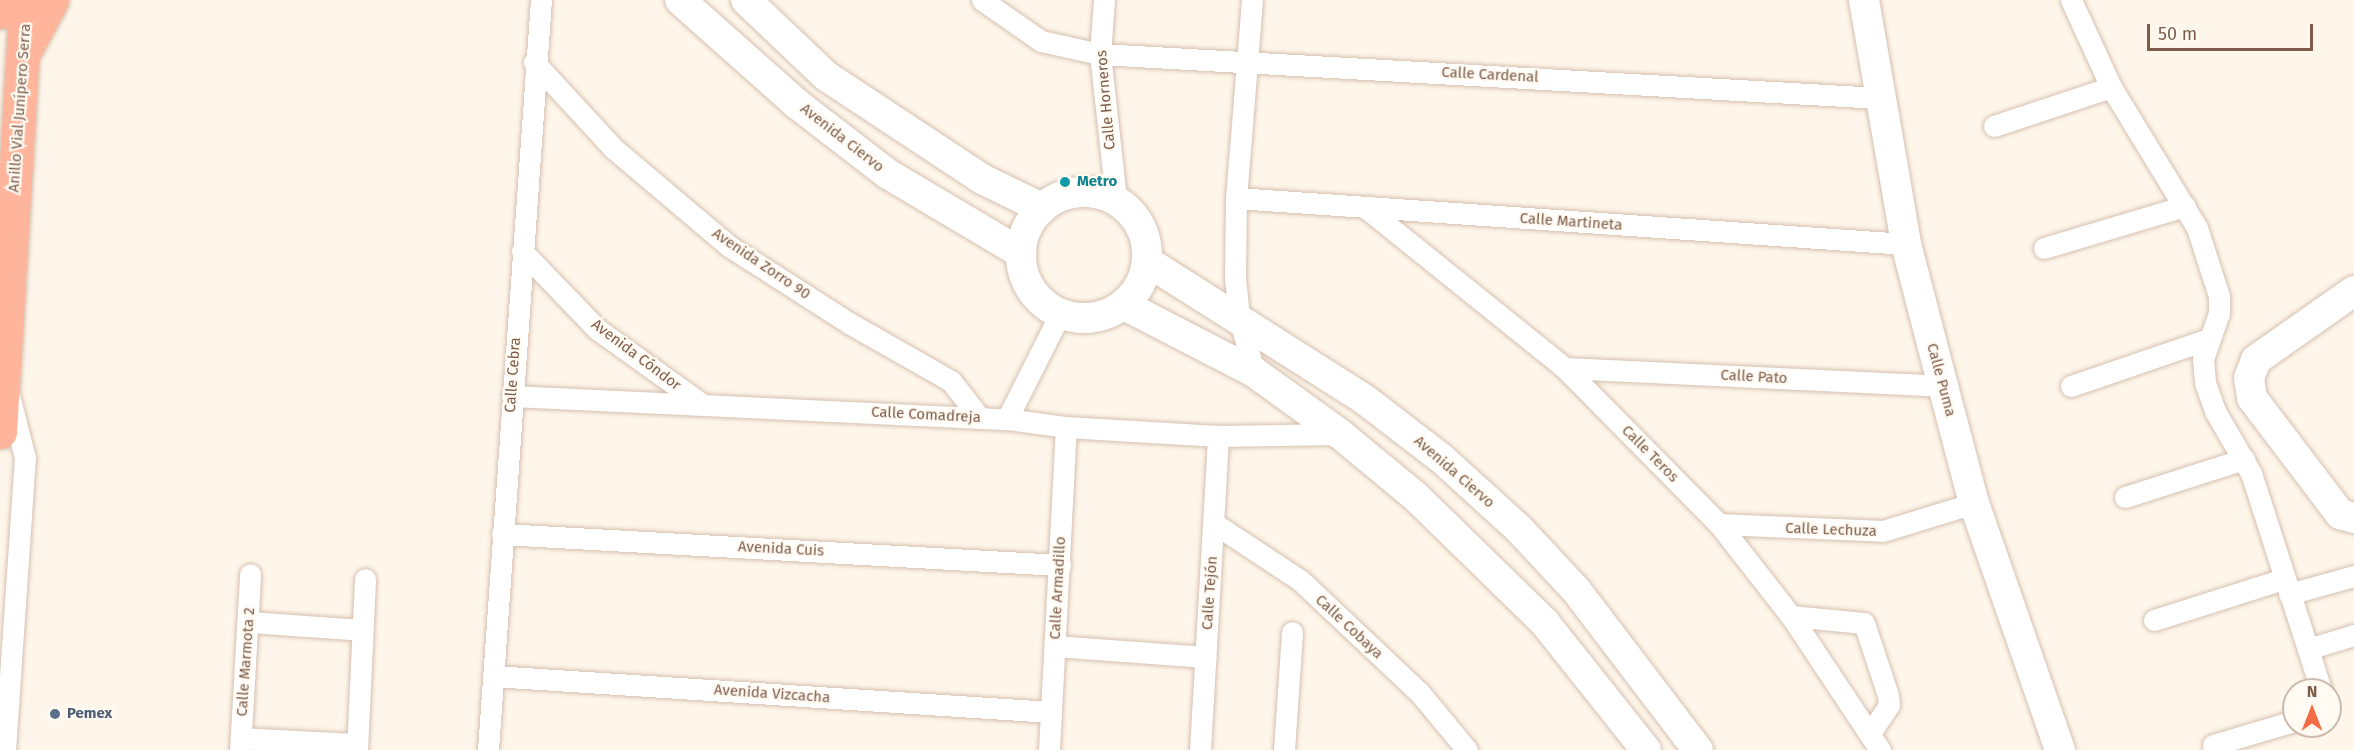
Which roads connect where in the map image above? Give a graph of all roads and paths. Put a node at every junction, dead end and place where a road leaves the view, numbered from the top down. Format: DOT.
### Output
graph roads {
  1 [pos="1,0"];
  2 [pos="26,0"];
  3 [pos="52,0"];
  4 [pos="541,0"];
  5 [pos="680,0"];
  6 [pos="746,0"];
  7 [pos="982,0"];
  8 [pos="1104,0"];
  9 [pos="1252,0"];
  10 [pos="1864,0"];
  11 [pos="2071,0"];
  12 [pos="0,12"];
  13 [pos="23,54"];
  14 [pos="1100,54"];
  15 [pos="1246,60"];
  16 [pos="534,62"];
  17 [pos="826,76"];
  18 [pos="2111,87"];
  19 [pos="1879,98"];
  20 [pos="797,104"];
  21 [pos="1994,126"];
  22 [pos="1236,198"];
  23 [pos="1116,200"];
  24 [pos="2185,206"];
  25 [pos="1042,208"];
  26 [pos="1366,208"];
  27 [pos="1906,244"];
  28 [pos="2044,248"];
  29 [pos="522,250"];
  30 [pos="1021,254"];
  31 [pos="1148,262"];
  32 [pos="2354,291"];
  33 [pos="1124,305"];
  34 [pos="1060,314"];
  35 [pos="1239,317"];
  36 [pos="2208,339"];
  37 [pos="1565,368"];
  38 [pos="1254,372"];
  39 [pos="5,383"];
  40 [pos="1943,386"];
  41 [pos="2071,386"];
  42 [pos="512,396"];
  43 [pos="703,405"];
  44 [pos="979,417"];
  45 [pos="1007,418"];
  46 [pos="1066,427"];
  47 [pos="0,432"];
  48 [pos="1340,434"];
  49 [pos="1218,436"];
  50 [pos="2244,459"];
  51 [pos="2125,497"];
  52 [pos="1974,503"];
  53 [pos="2353,519"];
  54 [pos="1215,524"];
  55 [pos="1719,524"];
  56 [pos="502,534"];
  57 [pos="1060,564"];
  58 [pos="250,574"];
  59 [pos="2354,576"];
  60 [pos="365,579"];
  61 [pos="2286,587"];
  62 [pos="1576,590"];
  63 [pos="1791,616"];
  64 [pos="2154,620"];
  65 [pos="249,622"];
  66 [pos="1545,623"];
  67 [pos="362,630"];
  68 [pos="1292,632"];
  69 [pos="2354,635"];
  70 [pos="1055,646"];
  71 [pos="2308,650"];
  72 [pos="1206,657"];
  73 [pos="493,676"];
  74 [pos="2317,678"];
  75 [pos="1051,712"];
  76 [pos="2282,725"];
  77 [pos="1875,741"];
  78 [pos="241,744"];
  79 [pos="2213,745"];
  80 [pos="357,747"];
  81 [pos="5,750"];
  82 [pos="488,750"];
  83 [pos="1049,750"];
  84 [pos="1200,750"];
  85 [pos="1284,750"];
  86 [pos="1467,750"];
  87 [pos="1646,750"];
  88 [pos="1698,750"];
  89 [pos="2061,750"];
  1 -- 12 [label="highway"];
  2 -- 13 [label="highway, Anillo Vial Junípero Serra"];
  3 -- 13 [label="highway"];
  4 -- 16 [label="street, Calle Cebra"];
  5 -- 20 [label="street, Avenida Ciervo"];
  6 -- 17 [label="street"];
  7 -- 14 [label="street, Calle Cardenal"];
  8 -- 14 [label="street, Calle Horneros"];
  9 -- 15 [label="street"];
  10 -- 19 [label="street, Calle Puma"];
  11 -- 18 [label="street"];
  13 -- 39 [label="highway, Anillo Vial Junípero Serra"];
  14 -- 15 [label="street, Calle Cardenal"];
  14 -- 23 [label="street, Calle Horneros"];
  15 -- 19 [label="street, Calle Cardenal"];
  15 -- 22 [label="street"];
  16 -- 29 [label="street, Calle Cebra"];
  16 -- 44 [label="street, Avenida Zorro 90"];
  17 -- 20 [label="street"];
  17 -- 25 [label="street"];
  18 -- 21 [label="street"];
  18 -- 24 [label="street"];
  19 -- 27 [label="street, Calle Puma"];
  20 -- 30 [label="street, Avenida Ciervo"];
  22 -- 26 [label="street, Calle Martineta"];
  22 -- 35 [label="street"];
  23 -- 25 [label="street"];
  23 -- 31 [label="street"];
  24 -- 28 [label="street"];
  24 -- 36 [label="street"];
  25 -- 30 [label="street"];
  26 -- 27 [label="street, Calle Martineta"];
  26 -- 37 [label="street, Calle Teros"];
  27 -- 40 [label="street, Calle Puma"];
  29 -- 42 [label="street, Calle Cebra"];
  29 -- 43 [label="street, Avenida Cóndor"];
  30 -- 34 [label="street"];
  31 -- 33 [label="street"];
  31 -- 35 [label="street, Avenida Ciervo"];
  32 -- 53 [label="street"];
  33 -- 34 [label="street"];
  33 -- 38 [label="street"];
  34 -- 45 [label="street"];
  35 -- 38 [label="street"];
  35 -- 62 [label="street, Avenida Ciervo"];
  36 -- 41 [label="street"];
  36 -- 50 [label="street"];
  37 -- 40 [label="street, Calle Pato"];
  37 -- 55 [label="street, Calle Teros"];
  38 -- 48 [label="street"];
  39 -- 47 [label="highway, Anillo Vial Junípero Serra"];
  39 -- 81 [label="street"];
  40 -- 52 [label="street, Calle Puma"];
  42 -- 43 [label="street, Calle Comadreja"];
  42 -- 56 [label="street, Calle Cebra"];
  43 -- 44 [label="street, Calle Comadreja"];
  44 -- 45 [label="street, Calle Comadreja"];
  45 -- 46 [label="street, Calle Comadreja"];
  46 -- 49 [label="street, Calle Comadreja"];
  46 -- 57 [label="street, Calle Armadillo"];
  48 -- 49 [label="street, Calle Comadreja"];
  48 -- 66 [label="street"];
  49 -- 54 [label="street, Calle Tejón"];
  50 -- 51 [label="street"];
  50 -- 61 [label="street"];
  52 -- 55 [label="street, Calle Lechuza"];
  52 -- 89 [label="street, Calle Puma"];
  54 -- 72 [label="street, Calle Tejón"];
  54 -- 86 [label="street, Calle Cobaya"];
  55 -- 63 [label="street, Calle Teros"];
  56 -- 57 [label="street, Avenida Cuis"];
  56 -- 73 [label="street, Calle Cebra"];
  57 -- 70 [label="street, Calle Armadillo"];
  58 -- 65 [label="street, Calle Marmota 2"];
  59 -- 61 [label="street"];
  60 -- 67 [label="street"];
  61 -- 64 [label="street"];
  61 -- 71 [label="street"];
  62 -- 66 [label="street"];
  62 -- 88 [label="street, Avenida Ciervo"];
  63 -- 77 [label="street, Calle Teros"];
  63 -- 77 [label="street"];
  65 -- 67 [label="street"];
  65 -- 78 [label="street, Calle Marmota 2"];
  66 -- 87 [label="street"];
  67 -- 80 [label="street"];
  68 -- 85 [label="street"];
  69 -- 71 [label="street"];
  70 -- 72 [label="street"];
  70 -- 75 [label="street, Calle Armadillo"];
  71 -- 74 [label="street"];
  72 -- 84 [label="street, Calle Tejón"];
  73 -- 75 [label="street, Avenida Vizcacha"];
  73 -- 82 [label="street, Calle Cebra"];
  75 -- 83 [label="street, Calle Armadillo"];
  76 -- 79 [label="street"];
  78 -- 80 [label="street"];
}
